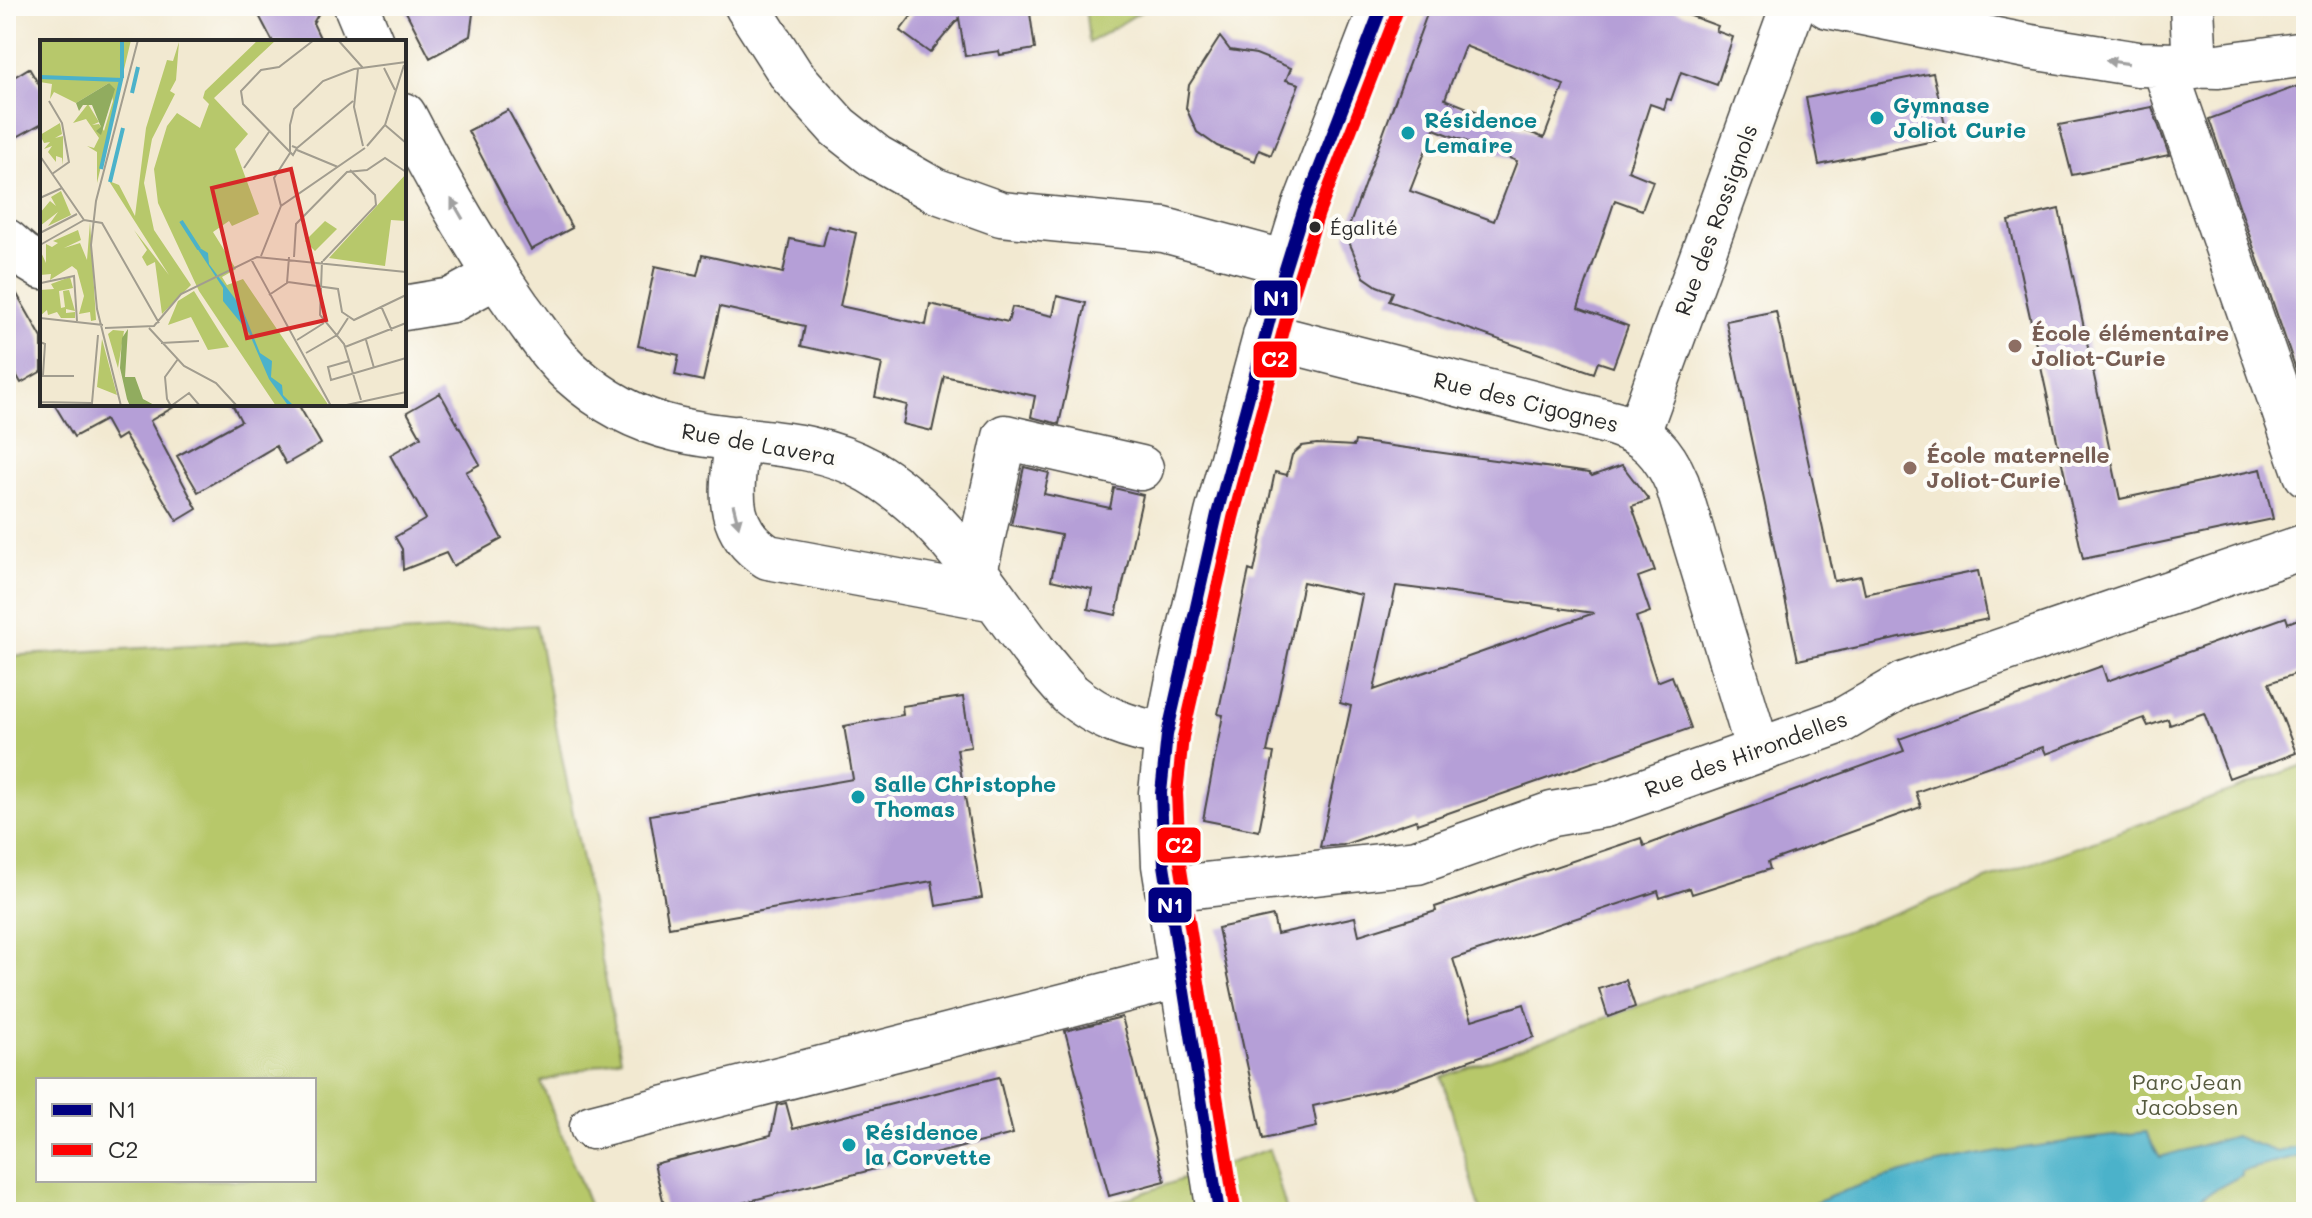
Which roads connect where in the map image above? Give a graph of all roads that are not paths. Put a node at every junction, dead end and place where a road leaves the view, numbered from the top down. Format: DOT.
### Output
graph roads {
  1 [pos="356,6"];
  2 [pos="747,6"];
  3 [pos="1382,6"];
  4 [pos="1793,6"];
  5 [pos="1828,6"];
  6 [pos="2192,6"];
  7 [pos="370,40"];
  8 [pos="2306,54"];
  9 [pos="2180,66"];
  10 [pos="406,118"];
  11 [pos="6,241"];
  12 [pos="1287,263"];
  13 [pos="40,266"];
  14 [pos="496,276"];
  15 [pos="406,308"];
  16 [pos="1265,335"];
  17 [pos="1638,433"];
  18 [pos="737,438"];
  19 [pos="1141,468"];
  20 [pos="2306,474"];
  21 [pos="2306,546"];
  22 [pos="985,586"];
  23 [pos="1167,735"];
  24 [pos="1758,750"];
  25 [pos="1167,889"];
  26 [pos="1180,976"];
  27 [pos="592,1127"];
  28 [pos="1219,1212"];
  1 -- 7 [label="street"];
  2 -- 12 [label="street"];
  3 -- 12 [label="street"];
  4 -- 17 [label="street, Rue des Rossignols"];
  9 -- 5 [label="street, one-way"];
  6 -- 9 [label="street"];
  8 -- 9 [label="street"];
  9 -- 20 [label="street"];
  14 -- 10 [label="street, Rue de Lavera, one-way"];
  11 -- 13 [label="street"];
  12 -- 16 [label="street"];
  14 -- 15 [label="street"];
  14 -- 18 [label="street, Rue de Lavera"];
  16 -- 17 [label="street, Rue des Cigognes"];
  16 -- 23 [label="street"];
  17 -- 24 [label="street, Rue des Cigognes"];
  18 -- 22 [label="street, Rue de Lavera"];
  18 -- 22 [label="street, one-way"];
  19 -- 22 [label="street"];
  21 -- 24 [label="street, Rue des Hirondelles"];
  22 -- 23 [label="street, Rue de Lavera"];
  23 -- 25 [label="street"];
  24 -- 25 [label="street, Rue des Hirondelles"];
  25 -- 26 [label="street"];
  26 -- 27 [label="street"];
  26 -- 28 [label="street"];
}
